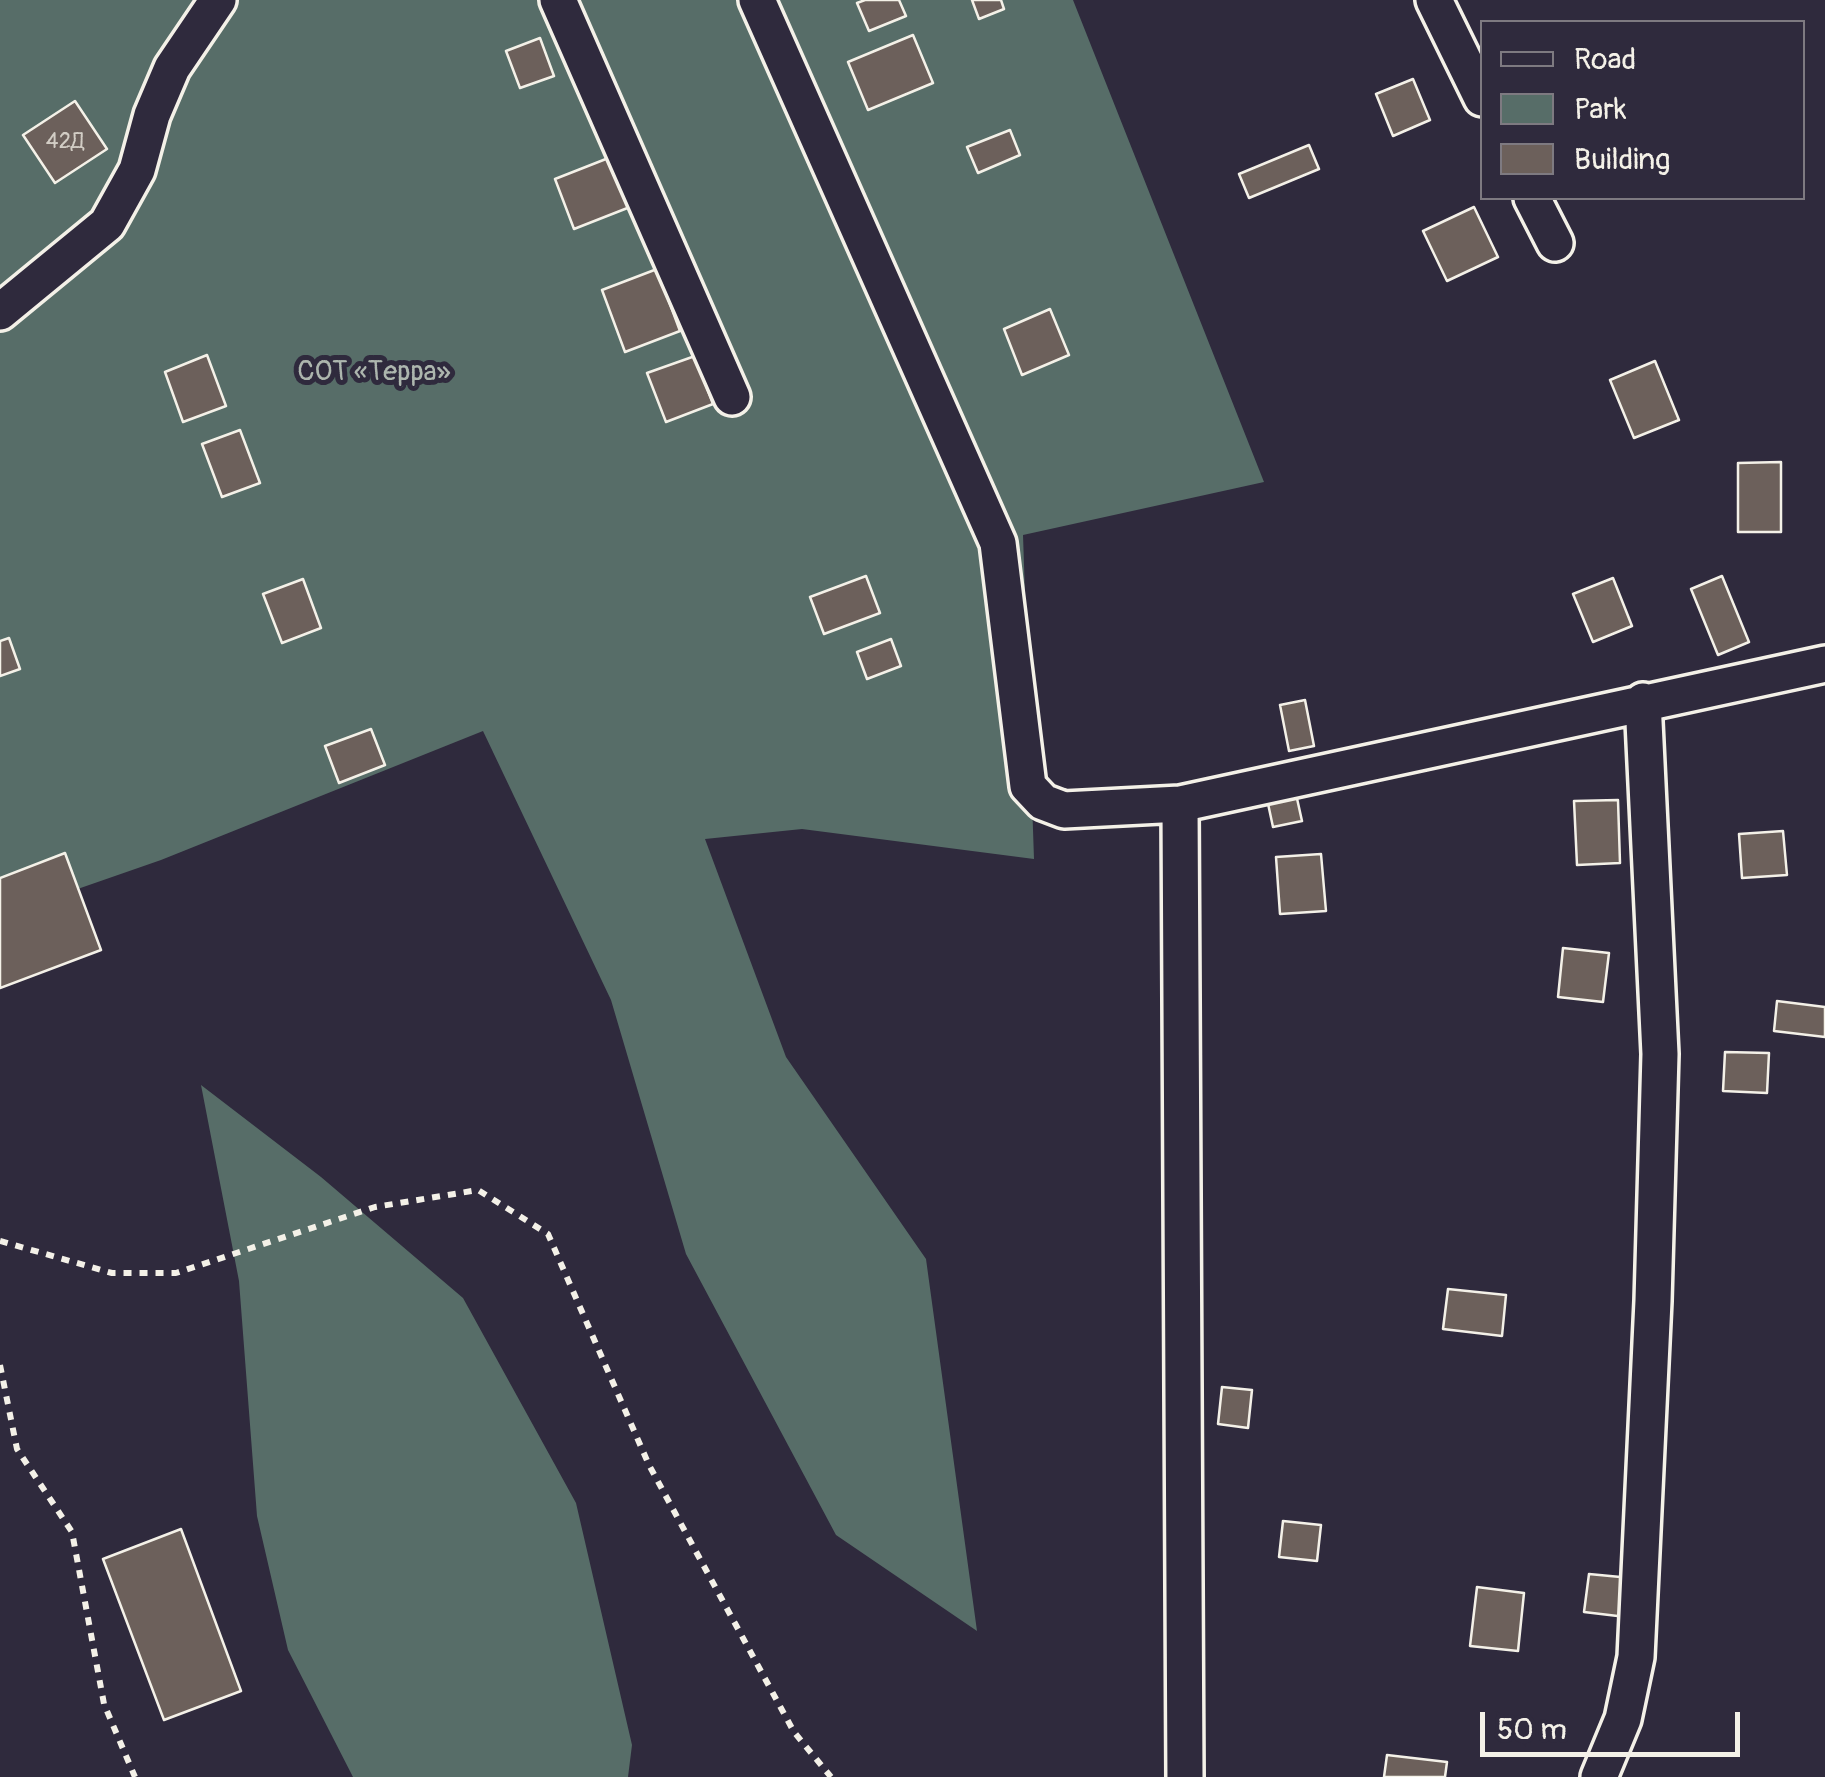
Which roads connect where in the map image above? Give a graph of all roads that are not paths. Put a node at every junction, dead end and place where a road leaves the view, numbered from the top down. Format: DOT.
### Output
graph roads {
  1 [pos="218,0"];
  2 [pos="558,0"];
  3 [pos="758,0"];
  4 [pos="1434,0"];
  5 [pos="1480,94"];
  6 [pos="1533,200"];
  7 [pos="1555,244"];
  8 [pos="0,312"];
  9 [pos="732,397"];
  10 [pos="1825,664"];
  11 [pos="1643,701"];
  12 [pos="1180,804"];
  13 [pos="1185,1777"];
  14 [pos="1599,1777"];
  1 -- 8 [label="street"];
  2 -- 9 [label="street"];
  3 -- 12 [label="street"];
  4 -- 5 [label="street"];
  6 -- 7 [label="street"];
  10 -- 11 [label="street"];
  11 -- 12 [label="street"];
  11 -- 14 [label="street"];
  12 -- 13 [label="street"];
}
